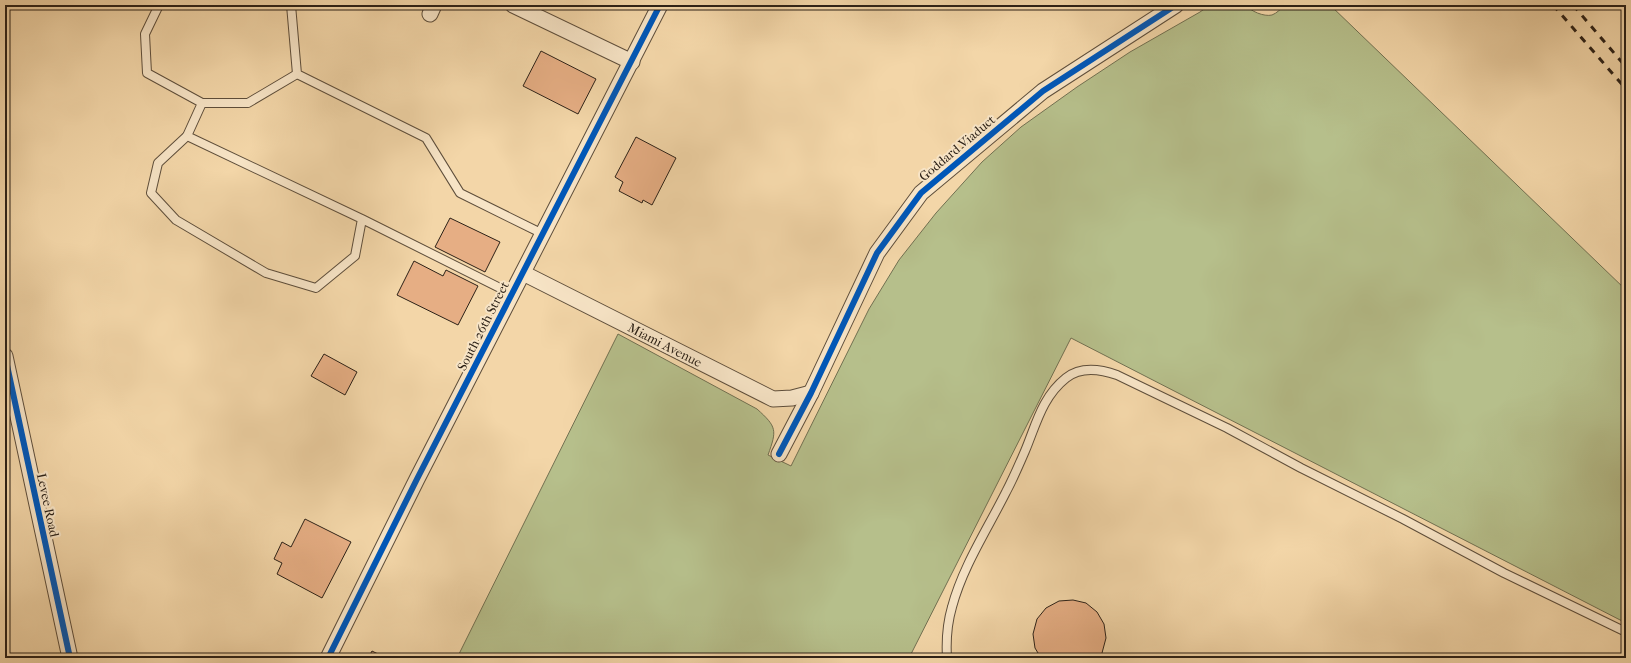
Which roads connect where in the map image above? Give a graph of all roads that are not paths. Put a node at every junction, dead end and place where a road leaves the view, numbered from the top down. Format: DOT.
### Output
graph roads {
  1 [pos="159,5"];
  2 [pos="291,5"];
  3 [pos="513,5"];
  4 [pos="660,5"];
  5 [pos="1176,5"];
  6 [pos="632,62"];
  7 [pos="297,74"];
  8 [pos="202,103"];
  9 [pos="187,136"];
  10 [pos="362,219"];
  11 [pos="543,234"];
  12 [pos="523,273"];
  13 [pos="512,294"];
  14 [pos="5,356"];
  15 [pos="811,392"];
  16 [pos="779,454"];
  17 [pos="1626,632"];
  18 [pos="70,658"];
  19 [pos="328,658"];
  20 [pos="947,658"];
  1 -- 8 [label="lane"];
  2 -- 7 [label="lane"];
  3 -- 6 [label="street"];
  4 -- 6 [label="street, South 26th Street"];
  5 -- 15 [label="street, Goddard Viaduct"];
  6 -- 11 [label="street, South 26th Street"];
  7 -- 8 [label="lane"];
  7 -- 11 [label="lane"];
  8 -- 9 [label="lane"];
  9 -- 10 [label="lane"];
  9 -- 10 [label="lane"];
  10 -- 13 [label="lane"];
  11 -- 12 [label="street, South 26th Street"];
  12 -- 13 [label="street, South 26th Street"];
  12 -- 15 [label="street, Miami Avenue"];
  13 -- 19 [label="street, South 26th Street"];
  14 -- 18 [label="street, Levee Road"];
  15 -- 16 [label="street, Goddard Viaduct"];
  17 -- 20 [label="lane"];
}
